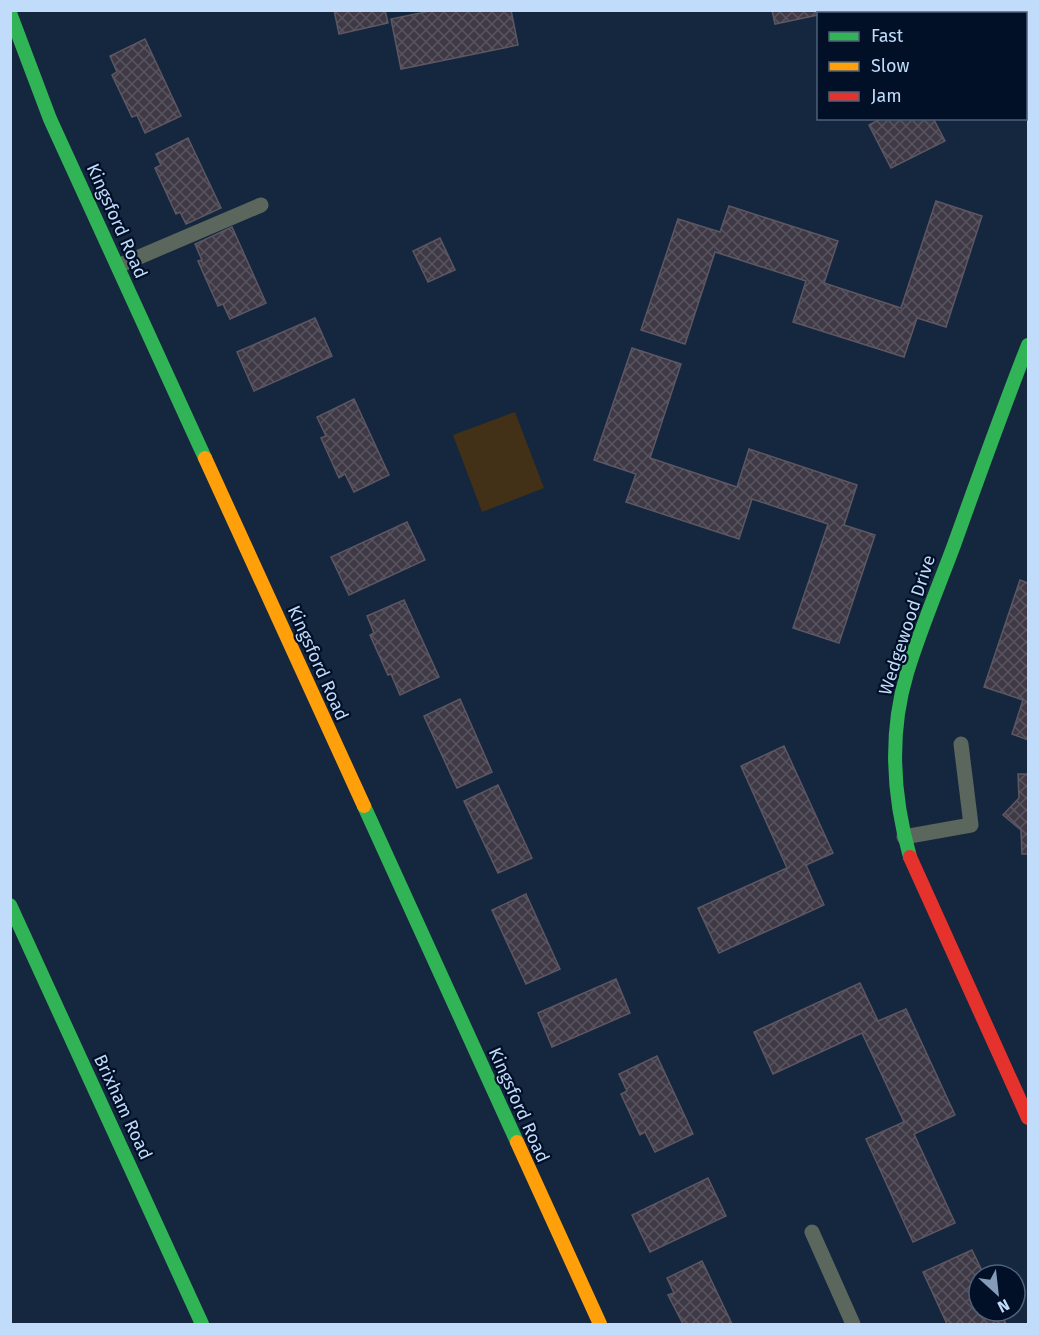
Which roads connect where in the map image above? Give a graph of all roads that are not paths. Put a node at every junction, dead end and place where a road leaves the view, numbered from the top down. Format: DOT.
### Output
graph roads {
  1 [pos="10,13"];
  2 [pos="261,205"];
  3 [pos="118,266"];
  4 [pos="1029,345"];
  5 [pos="961,744"];
  6 [pos="904,837"];
  7 [pos="10,905"];
  8 [pos="1029,1118"];
  9 [pos="812,1232"];
  10 [pos="202,1324"];
  11 [pos="600,1324"];
  12 [pos="852,1324"];
  1 -- 3 [label="street, Kingsford Road"];
  2 -- 3 [label="lane"];
  3 -- 11 [label="street, Kingsford Road"];
  4 -- 6 [label="street, Wedgewood Drive"];
  5 -- 6 [label="lane"];
  6 -- 8 [label="street, Wedgewood Drive"];
  7 -- 10 [label="street, Brixham Road"];
  9 -- 12 [label="lane"];
}
